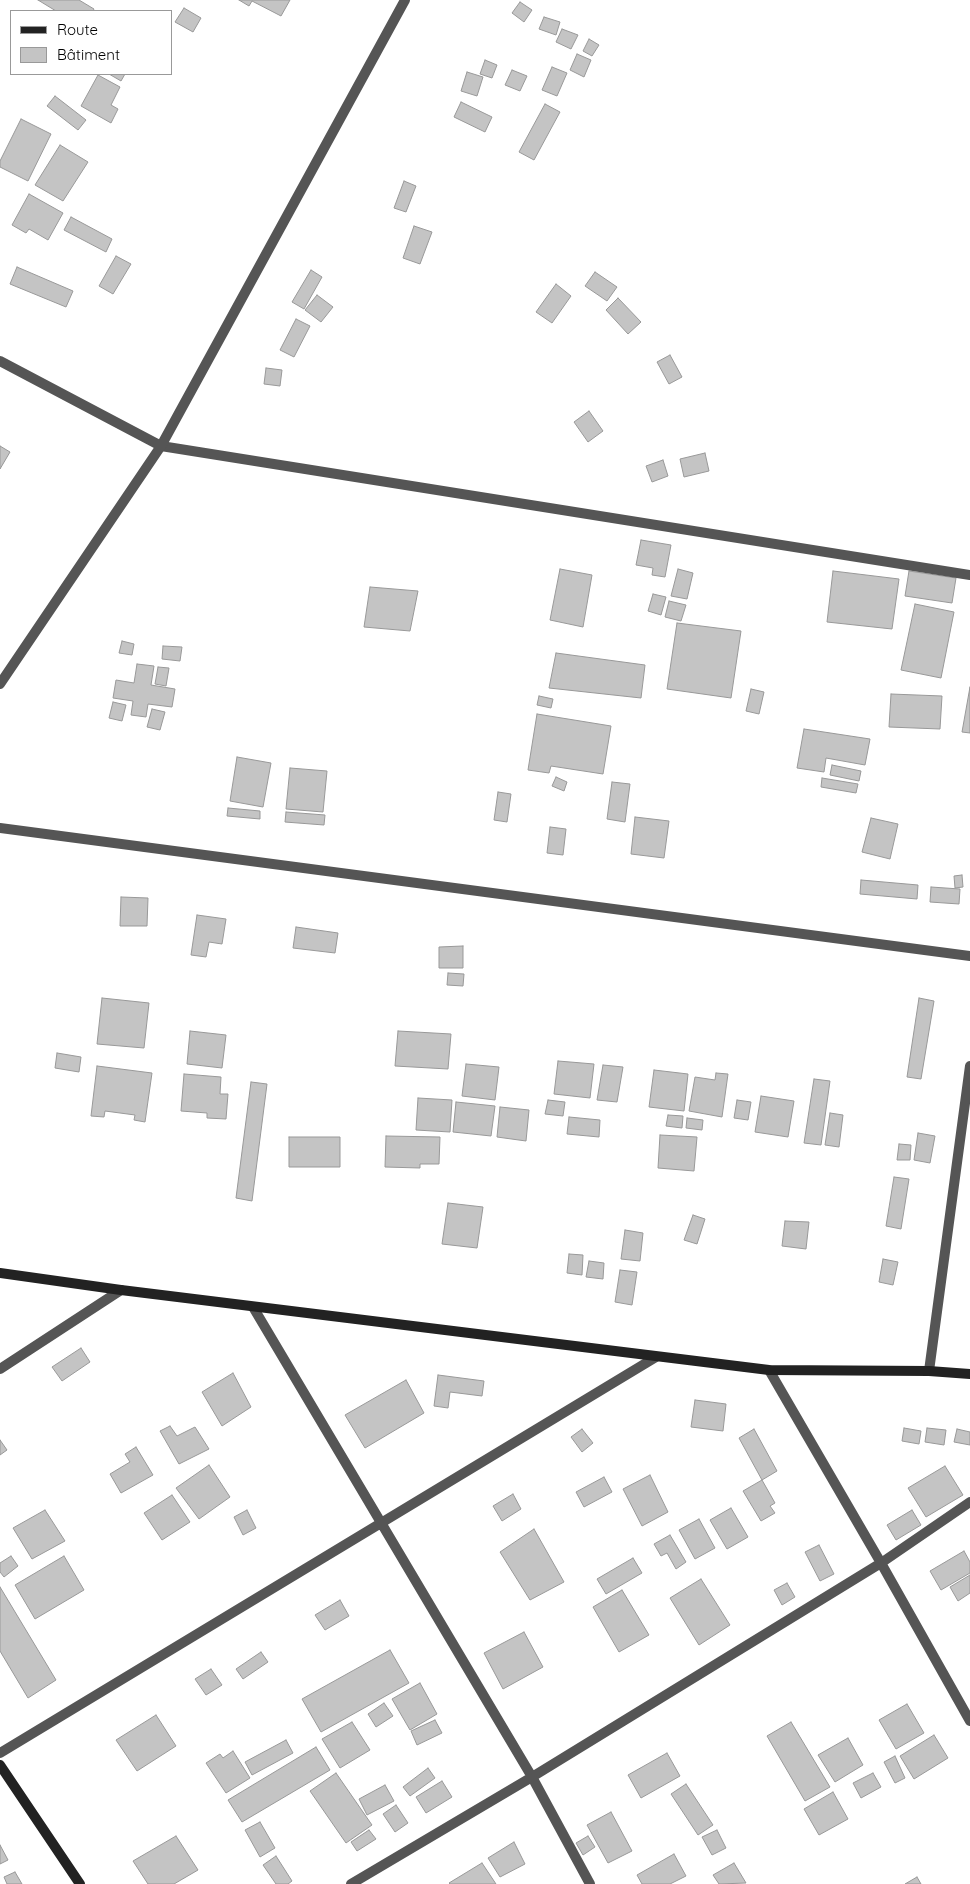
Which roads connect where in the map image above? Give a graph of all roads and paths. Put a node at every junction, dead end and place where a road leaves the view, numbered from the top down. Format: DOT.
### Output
graph roads {
  1 [pos="405,0"];
  2 [pos="0,361"];
  3 [pos="161,446"];
  4 [pos="970,576"];
  5 [pos="0,684"];
  6 [pos="0,828"];
  7 [pos="970,956"];
  8 [pos="970,1066"];
  9 [pos="0,1273"];
  10 [pos="121,1290"];
  11 [pos="253,1307"];
  12 [pos="656,1357"];
  13 [pos="0,1369"];
  14 [pos="769,1370"];
  15 [pos="929,1371"];
  16 [pos="970,1374"];
  17 [pos="970,1502"];
  18 [pos="381,1523"];
  19 [pos="881,1563"];
  20 [pos="970,1721"];
  21 [pos="0,1753"];
  22 [pos="0,1765"];
  23 [pos="532,1777"];
  24 [pos="80,1884"];
  25 [pos="352,1884"];
  26 [pos="590,1884"];
  1 -- 3 [label="street"];
  2 -- 3 [label="street"];
  3 -- 4 [label="street"];
  3 -- 5 [label="street"];
  6 -- 7 [label="street"];
  8 -- 15 [label="street"];
  9 -- 10 [label="street"];
  10 -- 11 [label="street"];
  10 -- 13 [label="street"];
  11 -- 12 [label="street"];
  11 -- 18 [label="street"];
  12 -- 14 [label="street"];
  12 -- 18 [label="street"];
  14 -- 15 [label="street"];
  14 -- 19 [label="street"];
  15 -- 16 [label="street"];
  17 -- 19 [label="street"];
  18 -- 21 [label="street"];
  18 -- 23 [label="street"];
  19 -- 20 [label="street"];
  19 -- 23 [label="street"];
  22 -- 24 [label="street"];
  23 -- 25 [label="street"];
  23 -- 26 [label="street"];
}
